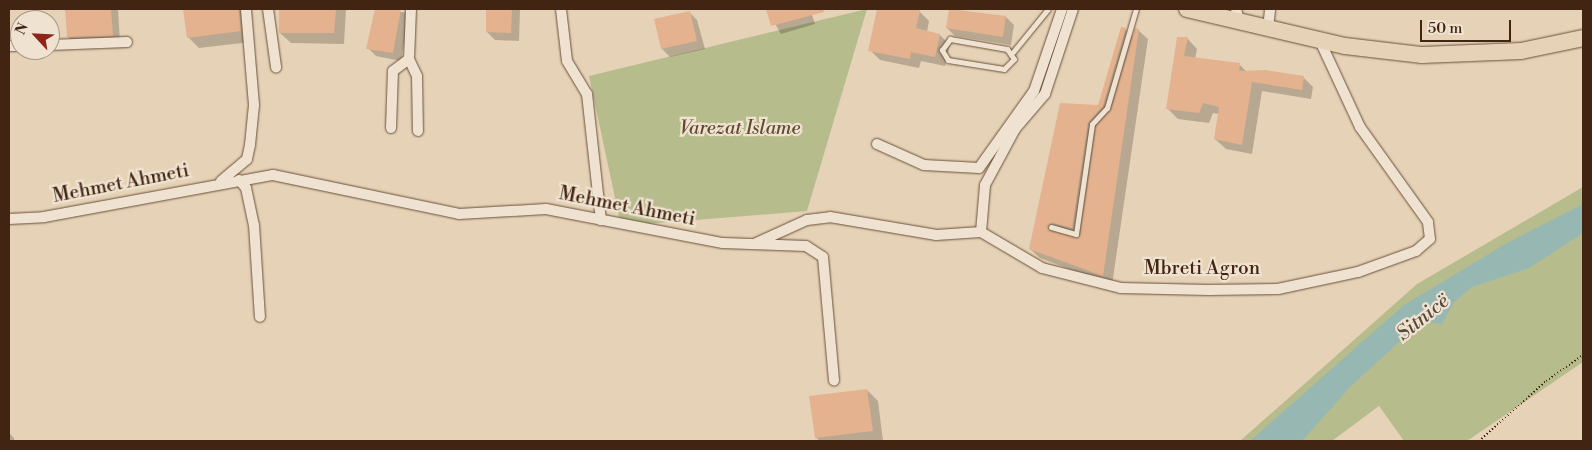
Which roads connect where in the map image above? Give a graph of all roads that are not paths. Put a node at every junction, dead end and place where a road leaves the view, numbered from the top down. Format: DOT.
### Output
graph roads {
  1 [pos="246,9"];
  2 [pos="268,9"];
  3 [pos="411,9"];
  4 [pos="561,9"];
  5 [pos="1048,9"];
  6 [pos="1062,9"];
  7 [pos="1072,9"];
  8 [pos="1136,9"];
  9 [pos="1187,9"];
  10 [pos="1270,9"];
  11 [pos="1238,13"];
  12 [pos="1268,28"];
  13 [pos="1583,38"];
  14 [pos="1320,41"];
  15 [pos="127,42"];
  16 [pos="60,45"];
  17 [pos="1013,52"];
  18 [pos="409,59"];
  19 [pos="276,67"];
  20 [pos="392,128"];
  21 [pos="418,131"];
  22 [pos="877,144"];
  23 [pos="240,180"];
  24 [pos="221,181"];
  25 [pos="9,219"];
  26 [pos="601,220"];
  27 [pos="1051,228"];
  28 [pos="981,232"];
  29 [pos="752,244"];
  30 [pos="260,317"];
  31 [pos="834,381"];
  1 -- 24 [label="street"];
  2 -- 19 [label="street"];
  3 -- 18 [label="street"];
  4 -- 26 [label="street"];
  5 -- 17 [label="lane"];
  6 -- 22 [label="street"];
  7 -- 28 [label="street"];
  8 -- 27 [label="lane"];
  9 -- 11 [label="main road"];
  10 -- 12 [label="street"];
  11 -- 12 [label="main road"];
  12 -- 14 [label="main road"];
  13 -- 14 [label="main road"];
  14 -- 28 [label="street, Mbreti Agron"];
  15 -- 16 [label="street"];
  17 -- 17 [label="lane"];
  18 -- 20 [label="street"];
  18 -- 21 [label="street"];
  23 -- 24 [label="street, Mehmet Ahmeti"];
  23 -- 26 [label="street, Mehmet Ahmeti"];
  23 -- 30 [label="street"];
  24 -- 25 [label="street, Mehmet Ahmeti"];
  26 -- 29 [label="street, Mehmet Ahmeti"];
  28 -- 29 [label="street"];
  29 -- 31 [label="street, Mehmet Ahmeti"];
}
